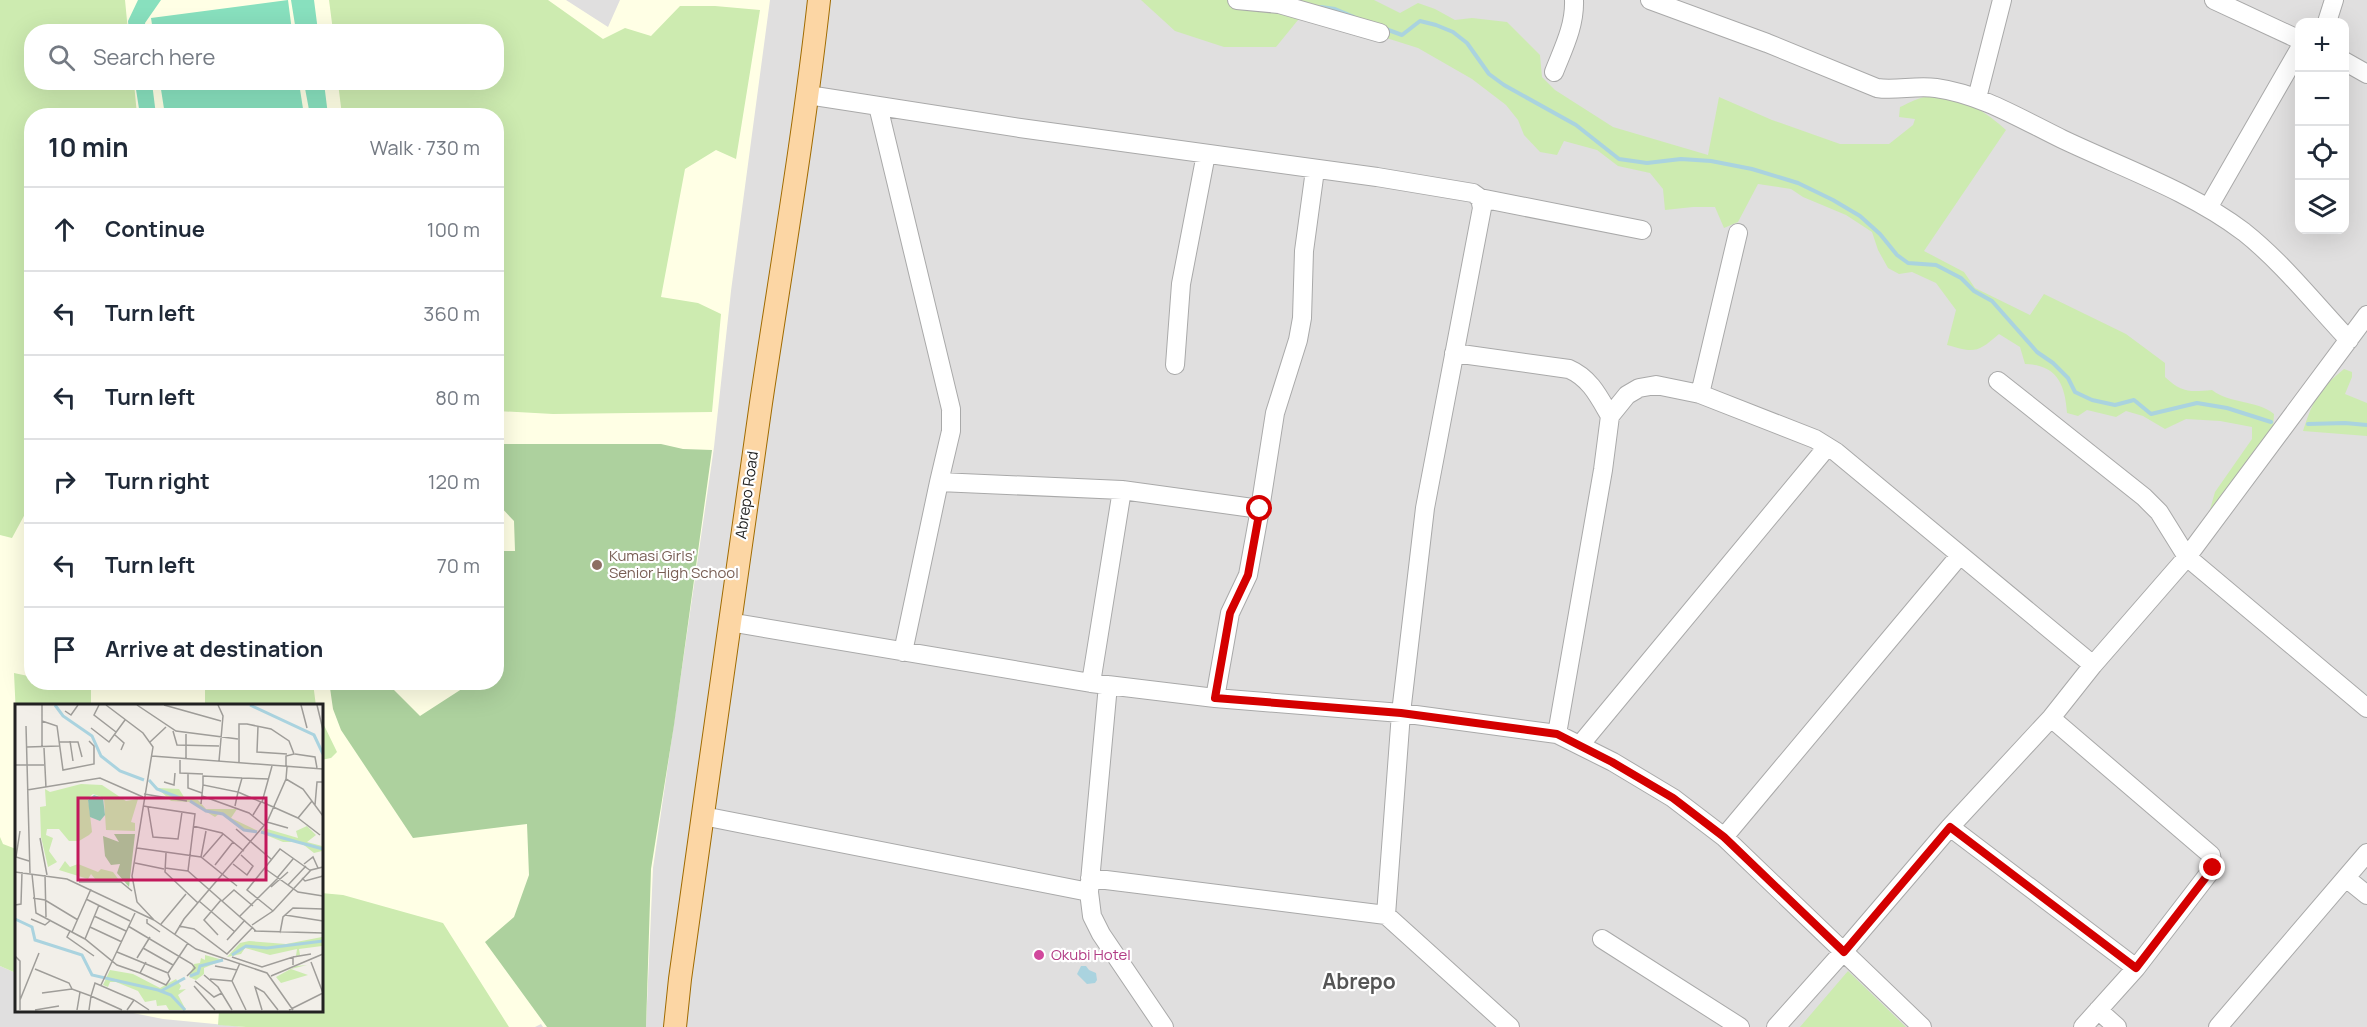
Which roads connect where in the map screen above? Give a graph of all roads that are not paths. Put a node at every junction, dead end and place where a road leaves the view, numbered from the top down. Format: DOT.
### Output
graph roads {
  1 [pos="819,0"];
  2 [pos="1237,0"];
  3 [pos="1574,0"];
  4 [pos="1650,0"];
  5 [pos="2002,0"];
  6 [pos="2214,0"];
  7 [pos="2334,0"];
  8 [pos="2328,18"];
  9 [pos="1380,33"];
  10 [pos="2295,38"];
  11 [pos="2295,57"];
  12 [pos="2349,64"];
  13 [pos="1554,72"];
  14 [pos="2367,74"];
  15 [pos="808,95"];
  16 [pos="1977,98"];
  17 [pos="878,106"];
  18 [pos="1206,153"];
  19 [pos="1315,170"];
  20 [pos="1480,198"];
  21 [pos="2208,208"];
  22 [pos="1642,230"];
  23 [pos="1738,233"];
  24 [pos="2367,315"];
  25 [pos="2349,340"];
  26 [pos="1454,353"];
  27 [pos="1175,365"];
  28 [pos="1998,381"];
  29 [pos="1700,394"];
  30 [pos="1610,416"];
  31 [pos="1827,447"];
  32 [pos="939,482"];
  33 [pos="1122,490"];
  34 [pos="1260,509"];
  35 [pos="1960,555"];
  36 [pos="2187,557"];
  37 [pos="729,622"];
  38 [pos="903,651"];
  39 [pos="2093,665"];
  40 [pos="1099,684"];
  41 [pos="1215,698"];
  42 [pos="2367,708"];
  43 [pos="1401,713"];
  44 [pos="2051,718"];
  45 [pos="1557,734"];
  46 [pos="1580,745"];
  47 [pos="703,816"];
  48 [pos="1950,827"];
  49 [pos="1724,837"];
  50 [pos="2367,853"];
  51 [pos="2346,878"];
  52 [pos="1090,885"];
  53 [pos="2367,895"];
  54 [pos="1386,915"];
  55 [pos="1602,939"];
  56 [pos="1844,952"];
  57 [pos="2136,968"];
  58 [pos="2098,1011"];
  59 [pos="675,1027"];
  60 [pos="1164,1027"];
  61 [pos="1510,1027"];
  62 [pos="1740,1027"];
  63 [pos="1776,1027"];
  64 [pos="1922,1027"];
  65 [pos="2083,1027"];
  66 [pos="2117,1027"];
  67 [pos="2218,1027"];
  1 -- 15 [label="main road, Abrepo Road"];
  2 -- 9 [label="street"];
  3 -- 13 [label="street"];
  4 -- 16 [label="street"];
  5 -- 16 [label="street"];
  6 -- 10 [label="street"];
  7 -- 8 [label="street"];
  11 -- 21 [label="street"];
  12 -- 14 [label="street"];
  15 -- 17 [label="street"];
  15 -- 37 [label="main road, Abrepo Road"];
  16 -- 21 [label="street"];
  17 -- 18 [label="street"];
  17 -- 32 [label="street"];
  18 -- 19 [label="street"];
  18 -- 27 [label="street"];
  19 -- 20 [label="street"];
  19 -- 34 [label="street"];
  20 -- 22 [label="street"];
  20 -- 26 [label="street"];
  21 -- 25 [label="street"];
  23 -- 29 [label="street"];
  24 -- 25 [label="street"];
  25 -- 36 [label="street"];
  26 -- 30 [label="street"];
  26 -- 43 [label="street"];
  28 -- 36 [label="street"];
  29 -- 30 [label="street"];
  29 -- 31 [label="street"];
  30 -- 45 [label="street"];
  31 -- 35 [label="street"];
  31 -- 46 [label="street"];
  32 -- 33 [label="street"];
  32 -- 38 [label="street"];
  33 -- 34 [label="street"];
  33 -- 40 [label="street"];
  34 -- 41 [label="street"];
  35 -- 39 [label="street"];
  35 -- 49 [label="street"];
  36 -- 39 [label="street"];
  36 -- 42 [label="street"];
  37 -- 38 [label="street"];
  37 -- 47 [label="main road, Abrepo Road"];
  38 -- 40 [label="street"];
  39 -- 44 [label="street"];
  40 -- 41 [label="street"];
  40 -- 52 [label="street"];
  41 -- 43 [label="street"];
  43 -- 45 [label="street"];
  43 -- 54 [label="street"];
  44 -- 48 [label="street"];
  44 -- 57 [label="street"];
  45 -- 46 [label="street"];
  46 -- 49 [label="street"];
  47 -- 52 [label="street"];
  47 -- 59 [label="main road, Abrepo Road"];
  48 -- 56 [label="street"];
  48 -- 57 [label="street"];
  49 -- 56 [label="street"];
  50 -- 51 [label="street"];
  51 -- 53 [label="street"];
  51 -- 67 [label="street"];
  52 -- 54 [label="street"];
  52 -- 60 [label="street"];
  54 -- 61 [label="street"];
  55 -- 62 [label="street"];
  56 -- 63 [label="street"];
  56 -- 64 [label="street"];
  57 -- 58 [label="street"];
  58 -- 65 [label="street"];
  58 -- 66 [label="street"];
}
